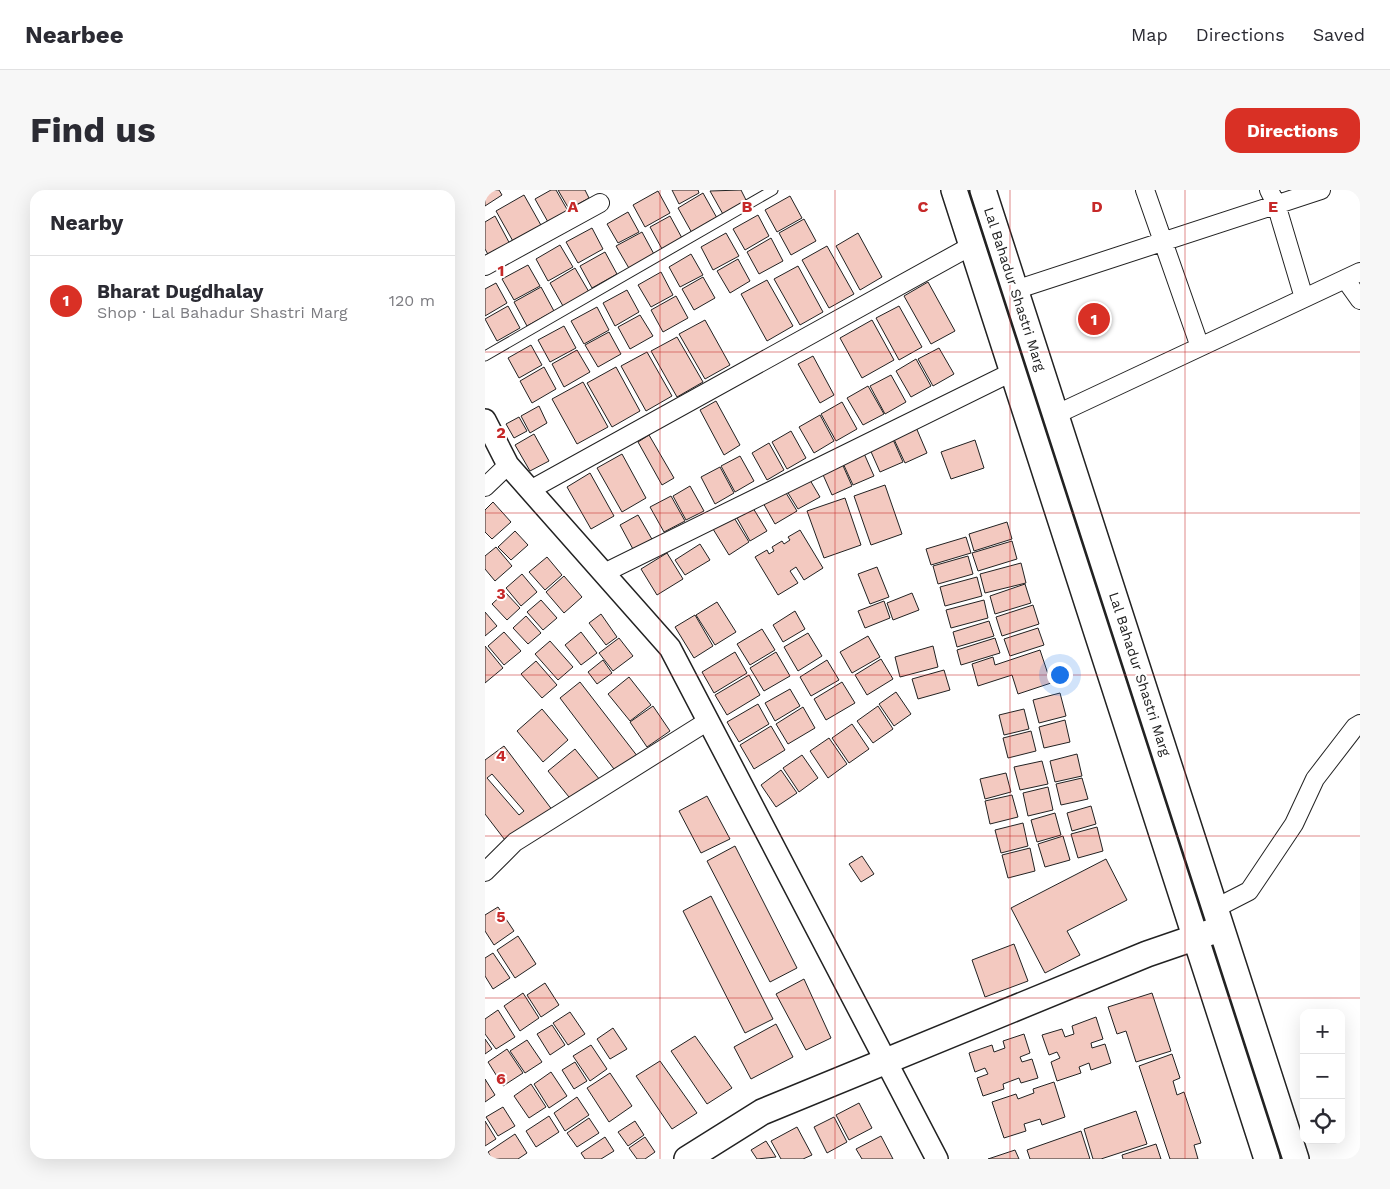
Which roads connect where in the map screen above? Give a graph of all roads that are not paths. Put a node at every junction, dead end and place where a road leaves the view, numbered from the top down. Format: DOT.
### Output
graph roads {
  1 [pos="773,190"];
  2 [pos="954,190"];
  3 [pos="983,190"];
  4 [pos="1145,190"];
  5 [pos="1321,190"];
  6 [pos="1272,197"];
  7 [pos="600,203"];
  8 [pos="1163,241"];
  9 [pos="971,246"];
  10 [pos="485,266"];
  11 [pos="1353,276"];
  12 [pos="1015,290"];
  13 [pos="1304,298"];
  14 [pos="1360,300"];
  15 [pos="1200,347"];
  16 [pos="485,356"];
  17 [pos="1013,372"];
  18 [pos="1055,415"];
  19 [pos="485,420"];
  20 [pos="508,465"];
  21 [pos="485,487"];
  22 [pos="530,490"];
  23 [pos="604,573"];
  24 [pos="709,721"];
  25 [pos="1360,724"];
  26 [pos="485,872"];
  27 [pos="1218,919"];
  28 [pos="1195,939"];
  29 [pos="885,1059"];
  30 [pos="687,1159"];
  31 [pos="937,1159"];
  32 [pos="1267,1159"];
  33 [pos="1296,1159"];
  1 -- 16 [label="lane"];
  2 -- 9 [label="main road, Lal Bahadur Shastri Marg"];
  3 -- 12 [label="main road, Lal Bahadur Shastri Marg"];
  4 -- 8 [label="street"];
  5 -- 6 [label="street"];
  6 -- 8 [label="street"];
  6 -- 13 [label="street"];
  7 -- 10 [label="street"];
  8 -- 12 [label="street"];
  8 -- 15 [label="street"];
  9 -- 17 [label="main road, Lal Bahadur Shastri Marg"];
  9 -- 22 [label="street"];
  11 -- 13 [label="street"];
  11 -- 14 [label="street"];
  12 -- 18 [label="main road, Lal Bahadur Shastri Marg"];
  13 -- 15 [label="street"];
  15 -- 18 [label="street"];
  17 -- 23 [label="street"];
  17 -- 28 [label="main road, Lal Bahadur Shastri Marg"];
  18 -- 27 [label="main road, Lal Bahadur Shastri Marg"];
  19 -- 20 [label="street"];
  20 -- 21 [label="street"];
  20 -- 22 [label="street"];
  22 -- 23 [label="street"];
  23 -- 24 [label="street"];
  24 -- 26 [label="street"];
  24 -- 29 [label="street"];
  25 -- 27 [label="street"];
  27 -- 28 [label="main road"];
  27 -- 33 [label="main road, Lal Bahadur Shastri Marg"];
  28 -- 29 [label="main road"];
  28 -- 32 [label="main road, Lal Bahadur Shastri Marg"];
  29 -- 30 [label="main road"];
  29 -- 31 [label="street"];
}
